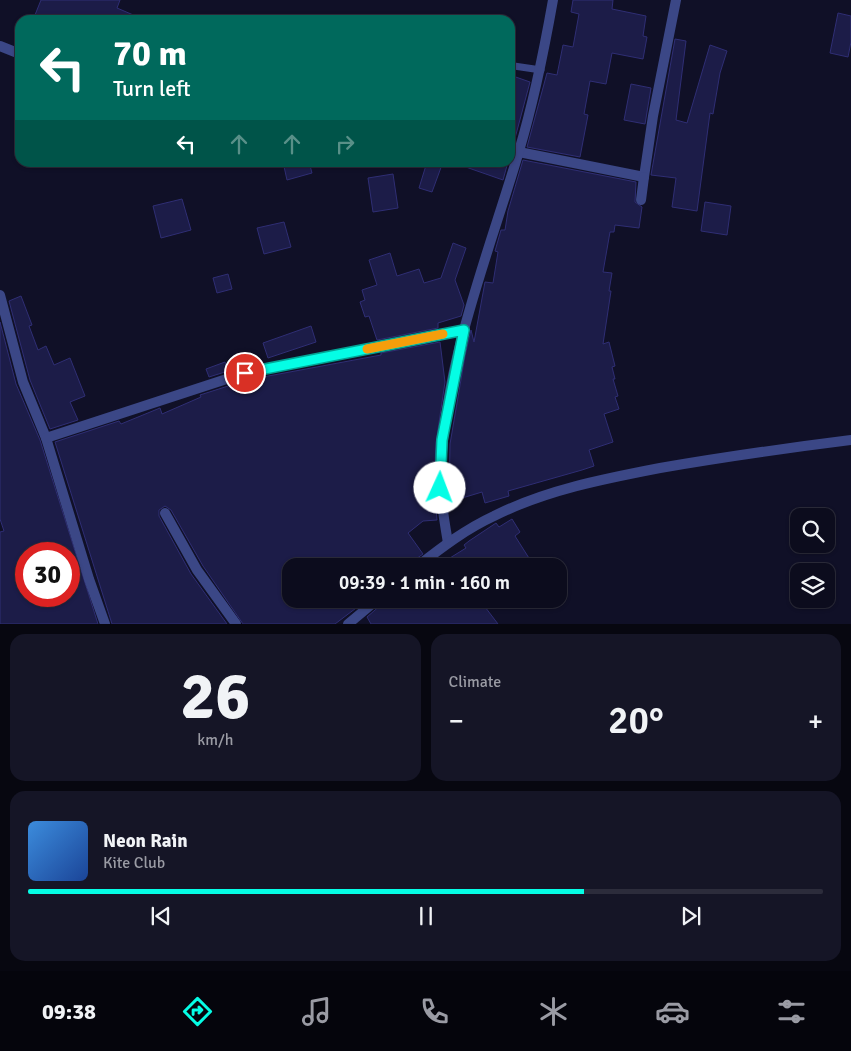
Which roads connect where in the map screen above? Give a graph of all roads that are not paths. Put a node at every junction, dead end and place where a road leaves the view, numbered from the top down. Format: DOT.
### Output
graph roads {
  1 [pos="554,0"];
  2 [pos="676,0"];
  3 [pos="0,46"];
  4 [pos="15,52"];
  5 [pos="515,66"];
  6 [pos="540,70"];
  7 [pos="518,152"];
  8 [pos="515,162"];
  9 [pos="513,167"];
  10 [pos="644,177"];
  11 [pos="641,200"];
  12 [pos="0,295"];
  13 [pos="464,330"];
  14 [pos="46,438"];
  15 [pos="851,440"];
  16 [pos="165,514"];
  17 [pos="448,543"];
  18 [pos="428,558"];
  19 [pos="367,608"];
  20 [pos="105,624"];
  21 [pos="236,624"];
  22 [pos="348,624"];
  1 -- 6 [label="street"];
  2 -- 10 [label="street"];
  3 -- 4 [label="street"];
  5 -- 6 [label="lane"];
  6 -- 7 [label="street"];
  7 -- 8 [label="street"];
  7 -- 10 [label="street"];
  9 -- 13 [label="street"];
  10 -- 11 [label="street"];
  12 -- 14 [label="street"];
  13 -- 14 [label="street"];
  13 -- 17 [label="street"];
  14 -- 20 [label="street"];
  15 -- 17 [label="street"];
  16 -- 21 [label="street"];
  17 -- 18 [label="street"];
  19 -- 22 [label="street"];
}
